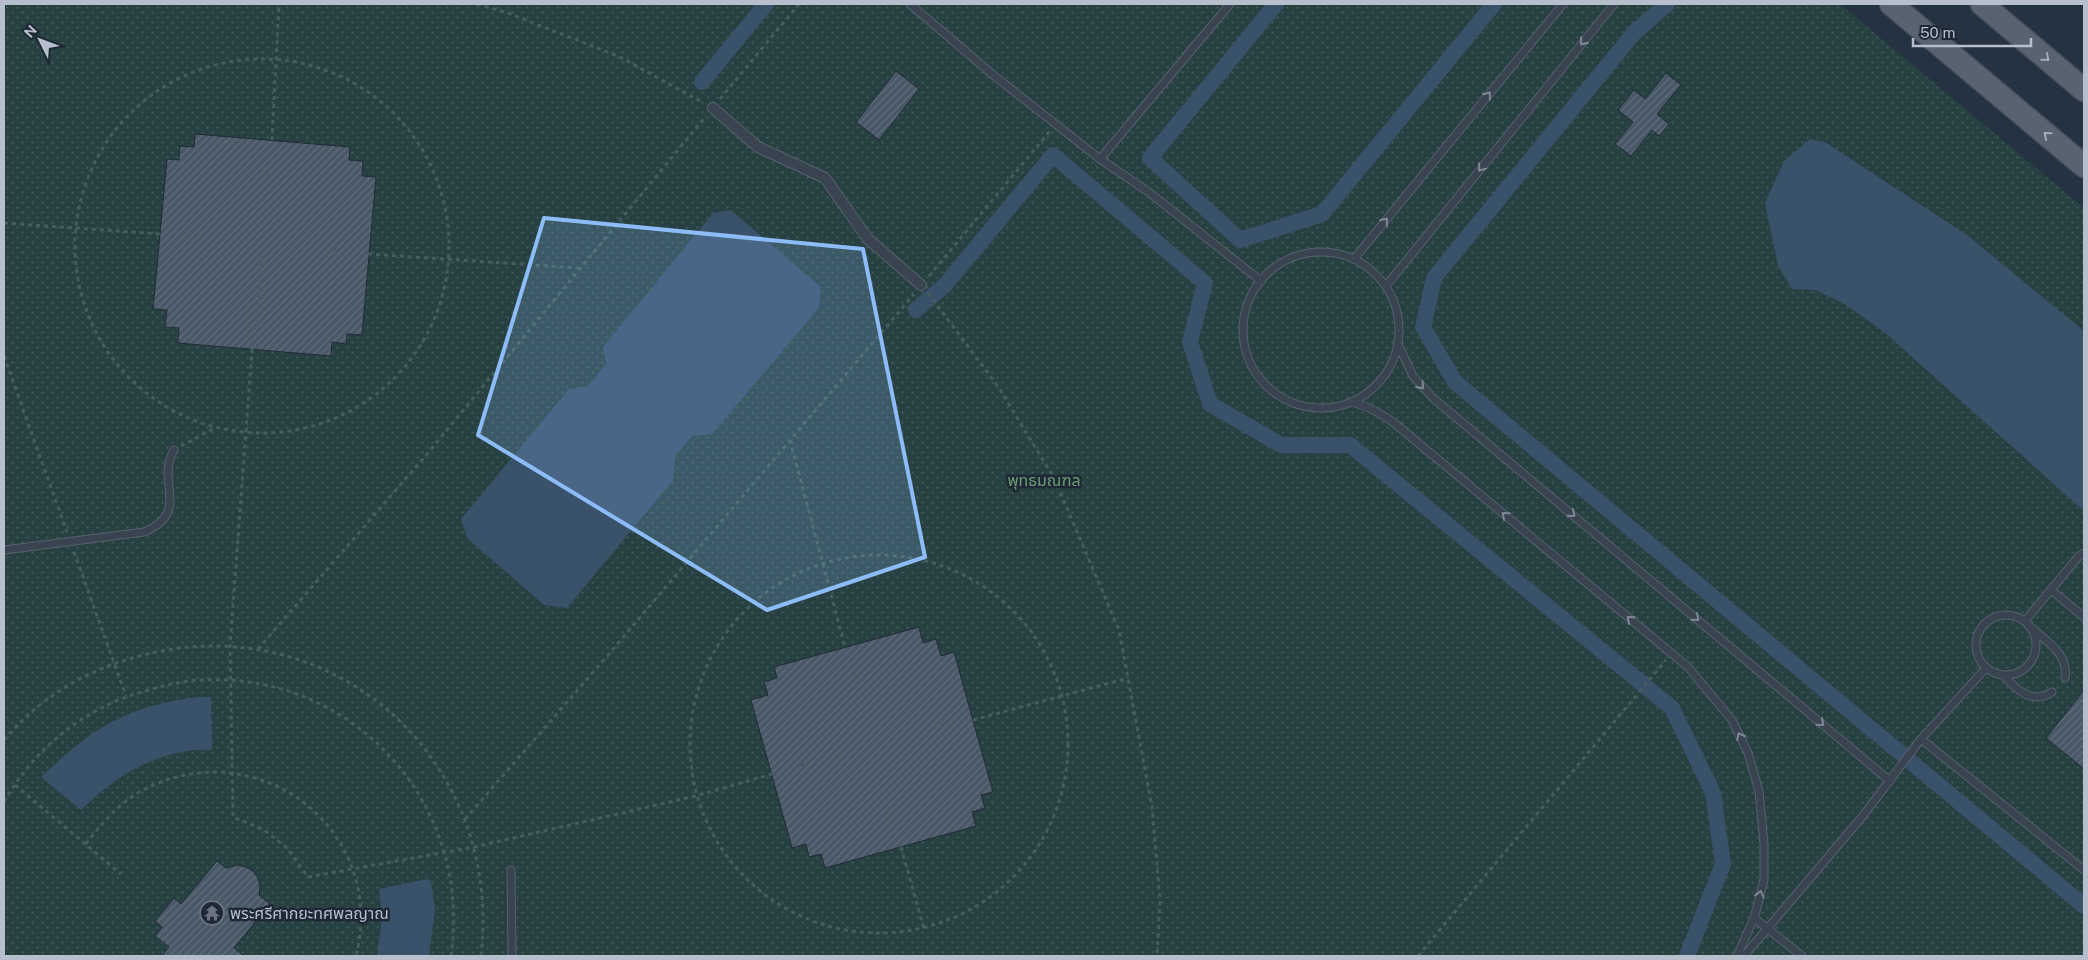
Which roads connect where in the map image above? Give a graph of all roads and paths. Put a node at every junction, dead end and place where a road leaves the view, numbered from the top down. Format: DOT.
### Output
graph roads {
  1 [pos="279,4"];
  2 [pos="477,4"];
  3 [pos="799,4"];
  4 [pos="910,4"];
  5 [pos="1230,4"];
  6 [pos="1563,4"];
  7 [pos="1614,4"];
  8 [pos="1890,4"];
  9 [pos="1982,4"];
  10 [pos="275,59"];
  11 [pos="2084,90"];
  12 [pos="713,108"];
  13 [pos="1057,123"];
  14 [pos="272,140"];
  15 [pos="1100,159"];
  16 [pos="2084,166"];
  17 [pos="268,168"];
  18 [pos="267,175"];
  19 [pos="4,223"];
  20 [pos="76,229"];
  21 [pos="160,234"];
  22 [pos="186,236"];
  23 [pos="195,237"];
  24 [pos="332,249"];
  25 [pos="339,251"];
  26 [pos="368,254"];
  27 [pos="261,256"];
  28 [pos="1354,259"];
  29 [pos="449,260"];
  30 [pos="260,264"];
  31 [pos="580,268"];
  32 [pos="1261,281"];
  33 [pos="259,285"];
  34 [pos="921,285"];
  35 [pos="1386,286"];
  36 [pos="1398,344"];
  37 [pos="4,356"];
  38 [pos="1352,402"];
  39 [pos="214,428"];
  40 [pos="246,432"];
  41 [pos="790,440"];
  42 [pos="174,450"];
  43 [pos="70,542"];
  44 [pos="4,550"];
  45 [pos="2084,554"];
  46 [pos="821,562"];
  47 [pos="2051,590"];
  48 [pos="2084,617"];
  49 [pos="2025,621"];
  50 [pos="2032,628"];
  51 [pos="230,646"];
  52 [pos="845,647"];
  53 [pos="258,649"];
  54 [pos="1671,654"];
  55 [pos="114,663"];
  56 [pos="1986,668"];
  57 [pos="853,672"];
  58 [pos="2003,675"];
  59 [pos="855,678"];
  60 [pos="1128,678"];
  61 [pos="2065,678"];
  62 [pos="231,680"];
  63 [pos="2052,692"];
  64 [pos="126,696"];
  65 [pos="1064,696"];
  66 [pos="973,720"];
  67 [pos="949,724"];
  68 [pos="941,725"];
  69 [pos="1921,739"];
  70 [pos="4,740"];
  71 [pos="841,755"];
  72 [pos="835,756"];
  73 [pos="805,764"];
  74 [pos="800,765"];
  75 [pos="232,772"];
  76 [pos="772,774"];
  77 [pos="1890,782"];
  78 [pos="15,785"];
  79 [pos="696,796"];
  80 [pos="4,802"];
  81 [pos="892,811"];
  82 [pos="465,819"];
  83 [pos="894,820"];
  84 [pos="86,844"];
  85 [pos="474,847"];
  86 [pos="901,847"];
  87 [pos="445,852"];
  88 [pos="353,869"];
  89 [pos="511,870"];
  90 [pos="2084,870"];
  91 [pos="121,874"];
  92 [pos="1754,918"];
  93 [pos="1768,927"];
  94 [pos="924,929"];
  95 [pos="356,956"];
  96 [pos="451,956"];
  97 [pos="481,956"];
  98 [pos="512,956"];
  99 [pos="1157,956"];
  100 [pos="1418,956"];
  101 [pos="1737,956"];
  102 [pos="1744,956"];
  103 [pos="1802,956"];
  1 -- 10 [label="path"];
  2 -- 12 [label="path"];
  3 -- 12 [label="path"];
  4 -- 13 [label="lane"];
  5 -- 15 [label="lane"];
  28 -- 6 [label="lane, one-way"];
  7 -- 35 [label="lane, one-way"];
  16 -- 8 [label="main road, one-way"];
  9 -- 11 [label="main road, one-way"];
  10 -- 14 [label="path"];
  10 -- 20 [label="path"];
  10 -- 29 [label="path"];
  12 -- 31 [label="path"];
  12 -- 34 [label="street"];
  13 -- 15 [label="lane"];
  13 -- 34 [label="path"];
  15 -- 32 [label="lane"];
  17 -- 18 [label="path"];
  19 -- 20 [label="path"];
  20 -- 21 [label="path"];
  20 -- 39 [label="path"];
  22 -- 23 [label="path"];
  24 -- 25 [label="path"];
  26 -- 29 [label="path"];
  27 -- 30 [label="path"];
  28 -- 32 [label="lane"];
  28 -- 35 [label="lane"];
  29 -- 31 [label="path"];
  29 -- 40 [label="path"];
  31 -- 53 [label="path"];
  32 -- 38 [label="lane"];
  33 -- 40 [label="path"];
  34 -- 41 [label="path"];
  34 -- 60 [label="path"];
  35 -- 36 [label="lane"];
  36 -- 38 [label="lane"];
  36 -- 77 [label="lane, one-way"];
  37 -- 43 [label="path"];
  54 -- 38 [label="lane, one-way"];
  39 -- 40 [label="path"];
  39 -- 42 [label="path"];
  40 -- 51 [label="path"];
  41 -- 46 [label="path"];
  41 -- 82 [label="path"];
  42 -- 43 [label="lane"];
  43 -- 44 [label="lane"];
  43 -- 55 [label="path"];
  45 -- 47 [label="lane"];
  46 -- 52 [label="path"];
  46 -- 65 [label="path"];
  46 -- 79 [label="path"];
  47 -- 48 [label="lane"];
  47 -- 49 [label="lane"];
  49 -- 50 [label="lane"];
  49 -- 56 [label="lane"];
  50 -- 58 [label="lane"];
  50 -- 61 [label="lane"];
  51 -- 53 [label="path"];
  51 -- 55 [label="path"];
  51 -- 62 [label="path"];
  53 -- 82 [label="path"];
  92 -- 54 [label="lane, one-way"];
  54 -- 100 [label="path"];
  55 -- 64 [label="path"];
  55 -- 70 [label="path"];
  56 -- 58 [label="lane"];
  56 -- 69 [label="lane"];
  57 -- 59 [label="path"];
  58 -- 63 [label="lane"];
  60 -- 65 [label="path"];
  60 -- 99 [label="path"];
  62 -- 64 [label="path"];
  62 -- 75 [label="path"];
  62 -- 87 [label="path"];
  64 -- 78 [label="path"];
  65 -- 66 [label="path"];
  65 -- 94 [label="path"];
  67 -- 68 [label="path"];
  69 -- 77 [label="lane"];
  69 -- 90 [label="lane"];
  71 -- 72 [label="path"];
  73 -- 74 [label="path"];
  75 -- 84 [label="path"];
  75 -- 88 [label="path"];
  75 -- 88 [label="path"];
  76 -- 79 [label="path"];
  77 -- 93 [label="lane"];
  78 -- 80 [label="path"];
  78 -- 84 [label="path"];
  79 -- 85 [label="path"];
  79 -- 94 [label="path"];
  81 -- 83 [label="path"];
  82 -- 85 [label="path"];
  84 -- 91 [label="path"];
  85 -- 87 [label="path"];
  85 -- 97 [label="path"];
  86 -- 94 [label="path"];
  87 -- 88 [label="path"];
  87 -- 96 [label="path"];
  88 -- 95 [label="path"];
  89 -- 98 [label="lane"];
  92 -- 93 [label="lane"];
  92 -- 101 [label="lane"];
  93 -- 102 [label="lane"];
  93 -- 103 [label="lane"];
}
